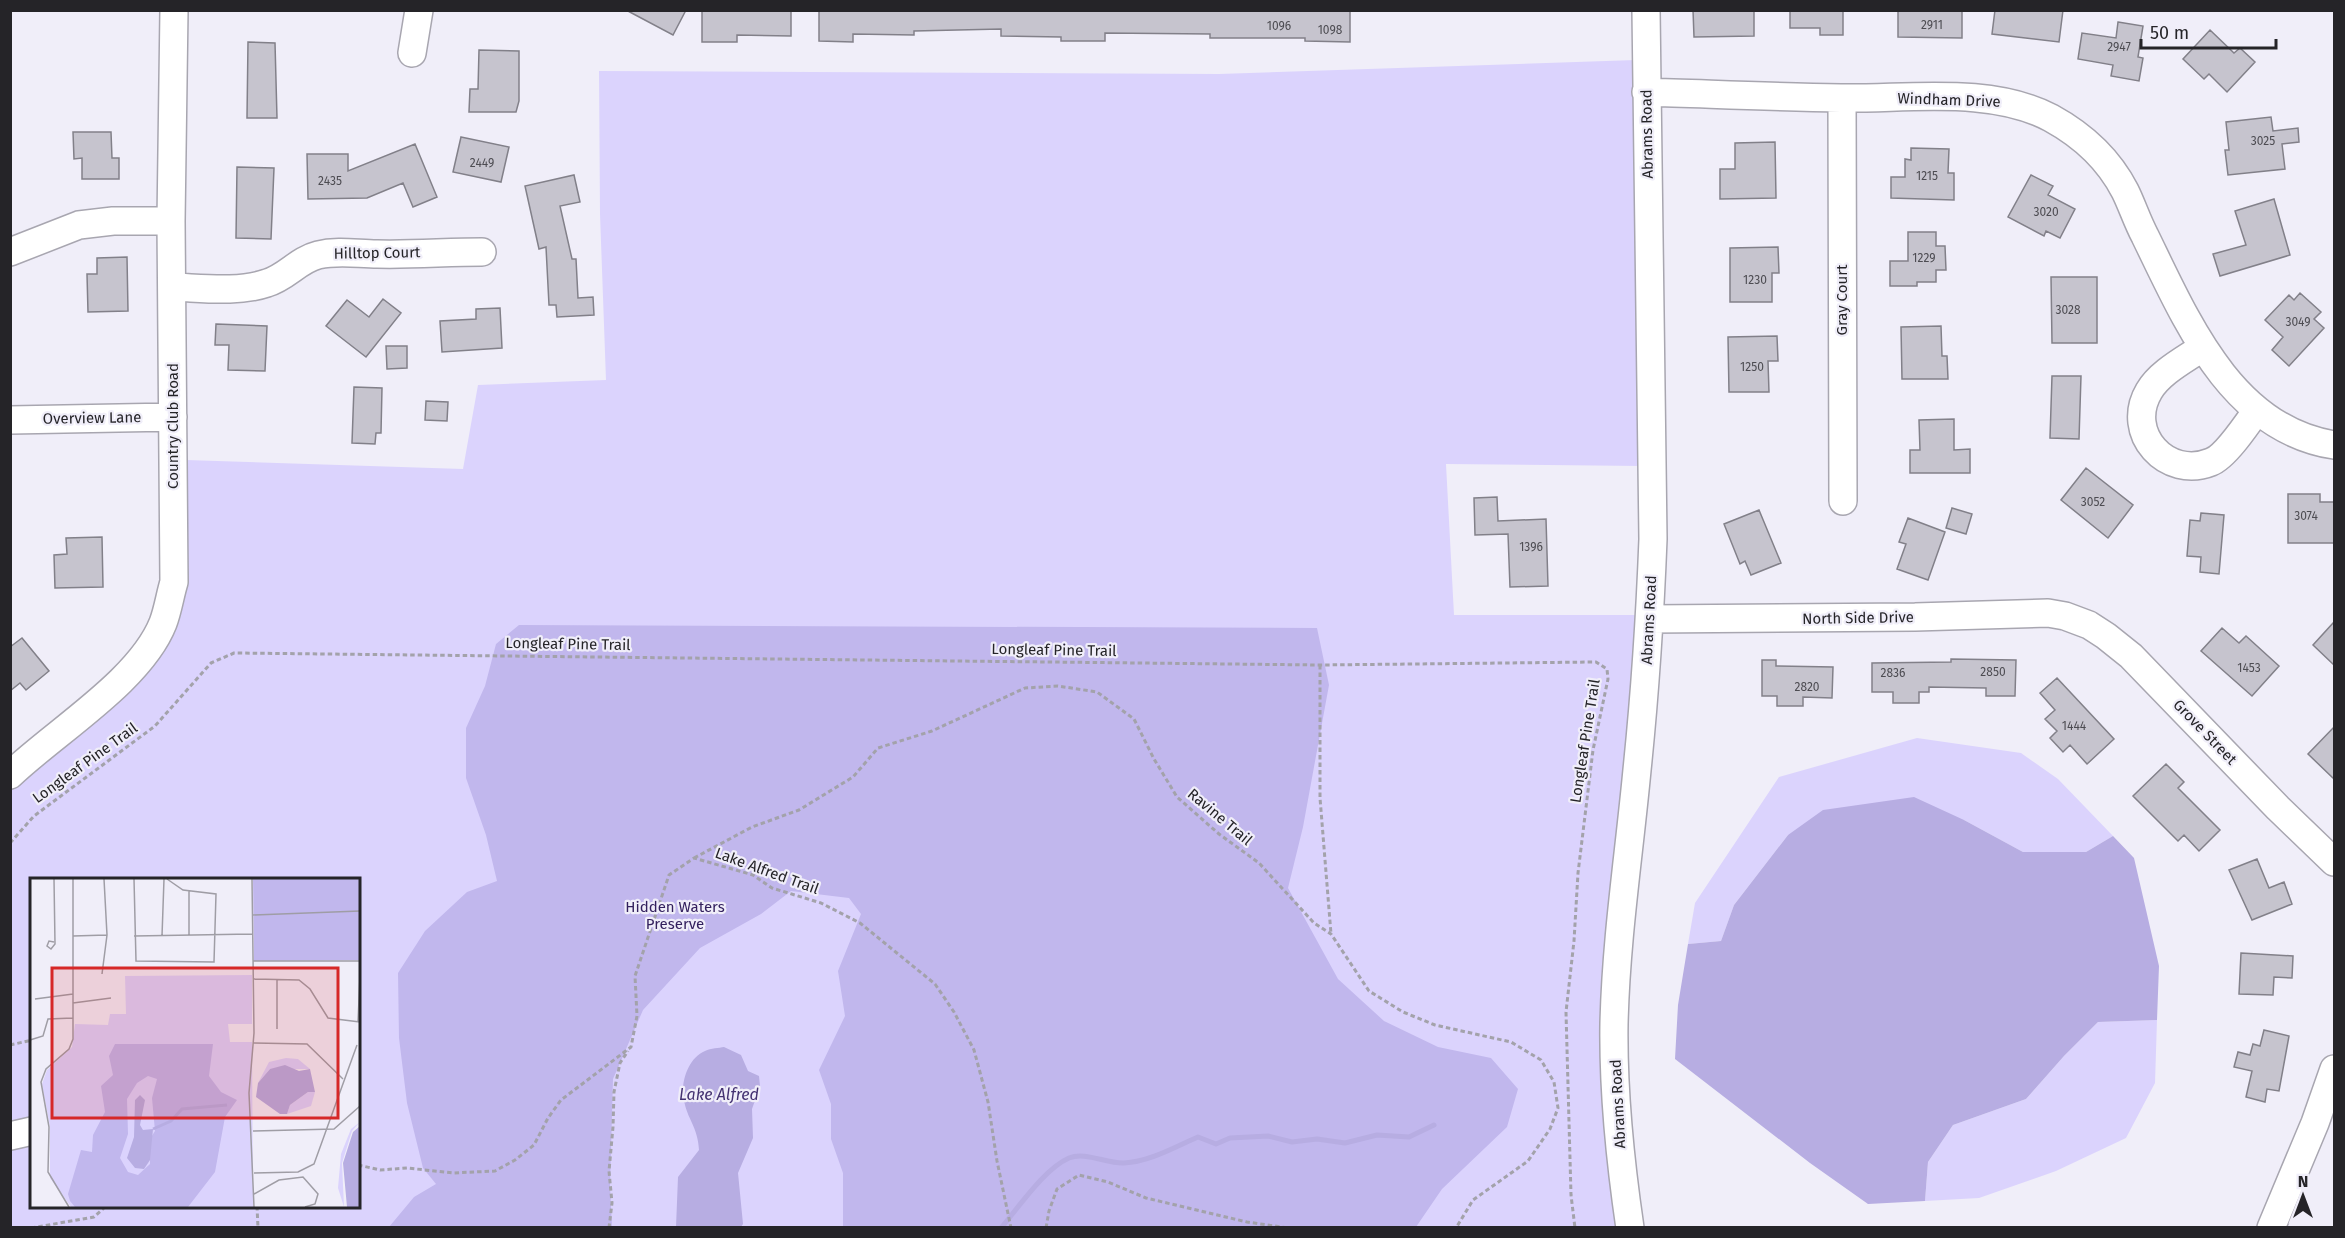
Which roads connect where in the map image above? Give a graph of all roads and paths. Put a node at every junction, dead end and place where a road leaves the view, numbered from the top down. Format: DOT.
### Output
graph roads {
  1 [pos="174,10"];
  2 [pos="419,10"];
  3 [pos="1646,10"];
  4 [pos="412,53"];
  5 [pos="1646,92"];
  6 [pos="1842,98"];
  7 [pos="171,221"];
  8 [pos="10,252"];
  9 [pos="482,252"];
  10 [pos="172,287"];
  11 [pos="2203,347"];
  12 [pos="2257,410"];
  13 [pos="173,417"];
  14 [pos="10,420"];
  15 [pos="2334,446"];
  16 [pos="1843,501"];
  17 [pos="2065,616"];
  18 [pos="1650,619"];
  19 [pos="1320,665"];
  20 [pos="10,775"];
  21 [pos="10,843"];
  22 [pos="694,858"];
  23 [pos="2334,862"];
  24 [pos="1331,934"];
  25 [pos="30,1040"];
  26 [pos="10,1045"];
  27 [pos="631,1047"];
  28 [pos="2334,1069"];
  29 [pos="30,1131"];
  30 [pos="10,1136"];
  31 [pos="360,1165"];
  32 [pos="104,1208"];
  33 [pos="257,1208"];
  34 [pos="32,1227"];
  35 [pos="258,1227"];
  36 [pos="609,1227"];
  37 [pos="1011,1227"];
  38 [pos="1046,1227"];
  39 [pos="1287,1227"];
  40 [pos="1456,1227"];
  41 [pos="1575,1227"];
  42 [pos="1630,1227"];
  43 [pos="2271,1227"];
  1 -- 7 [label="street, Country Club Road"];
  2 -- 4 [label="street"];
  3 -- 5 [label="street, Abrams Road"];
  5 -- 6 [label="street, Windham Drive"];
  5 -- 18 [label="street, Abrams Road"];
  6 -- 11 [label="street, Windham Drive"];
  6 -- 16 [label="street, Gray Court"];
  7 -- 8 [label="street"];
  7 -- 10 [label="street, Country Club Road"];
  9 -- 10 [label="street, Hilltop Court"];
  10 -- 13 [label="street, Country Club Road"];
  11 -- 12 [label="street, Windham Drive"];
  11 -- 12 [label="street"];
  12 -- 15 [label="street, Windham Drive"];
  13 -- 14 [label="street, Overview Lane"];
  13 -- 20 [label="street, Country Club Road"];
  17 -- 18 [label="street, North Side Drive"];
  17 -- 23 [label="street, Grove Street"];
  18 -- 42 [label="street, Abrams Road"];
  19 -- 21 [label="path, Longleaf Pine Trail"];
  19 -- 24 [label="path"];
  19 -- 41 [label="path, Longleaf Pine Trail"];
  22 -- 24 [label="path, Ravine Trail"];
  22 -- 27 [label="path, Lake Alfred Trail"];
  22 -- 37 [label="path, Lake Alfred Trail"];
  24 -- 40 [label="path, Ravine Trail"];
  25 -- 26 [label="path"];
  27 -- 31 [label="path"];
  27 -- 36 [label="path, Lake Alfred Trail"];
  28 -- 43 [label="street"];
  29 -- 30 [label="street"];
  32 -- 34 [label="path"];
  33 -- 35 [label="path"];
  38 -- 39 [label="path"];
}
